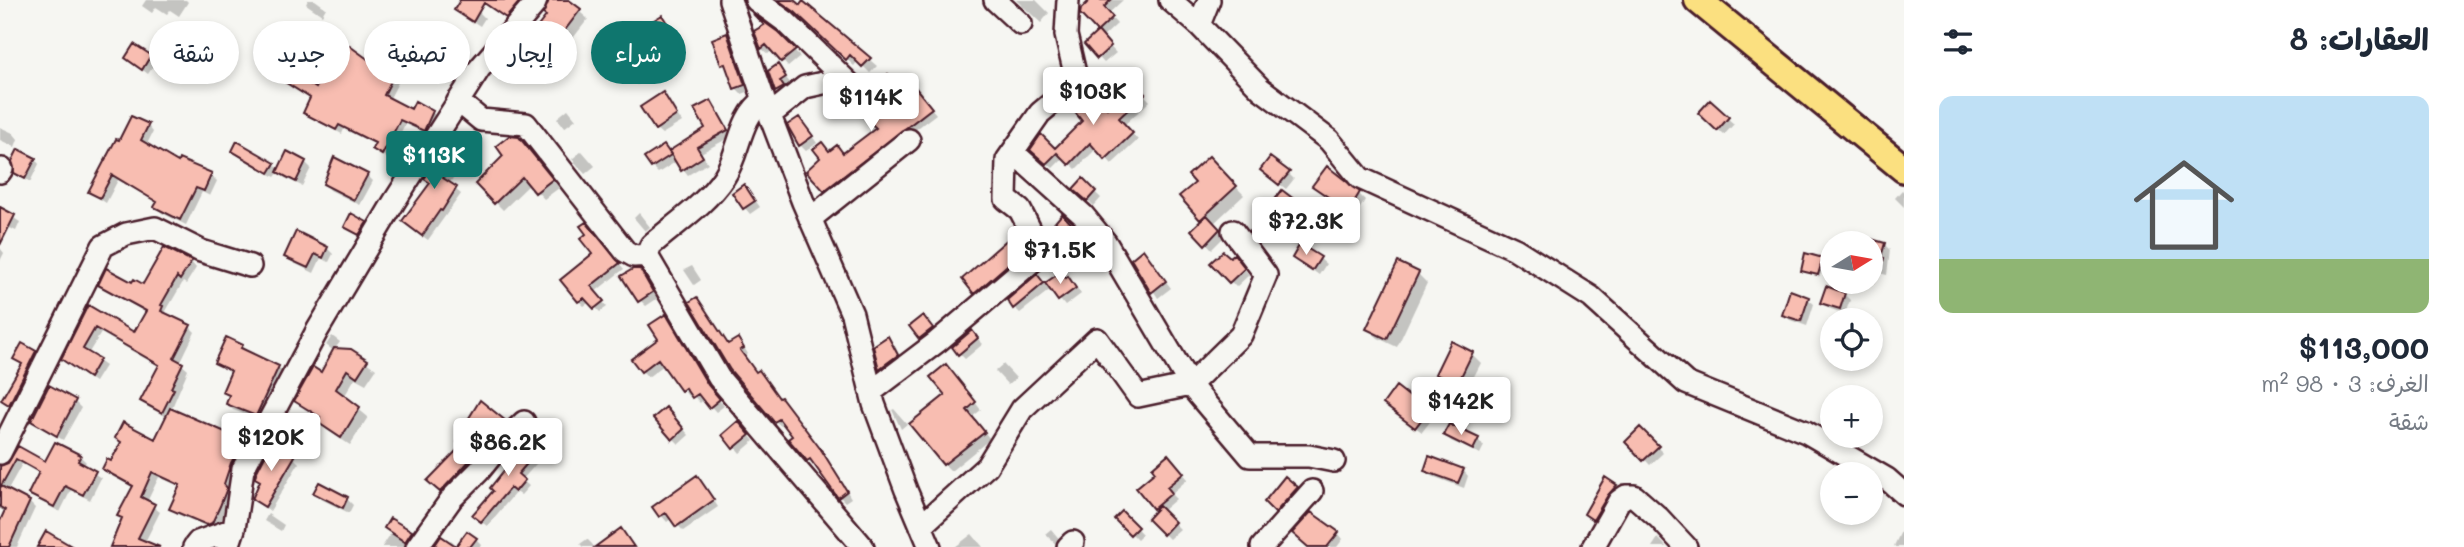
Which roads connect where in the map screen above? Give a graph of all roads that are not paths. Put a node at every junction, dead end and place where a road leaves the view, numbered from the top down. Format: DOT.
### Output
graph roads {
  1 [pos="536,0"];
  2 [pos="730,0"];
  3 [pos="756,0"];
  4 [pos="995,0"];
  5 [pos="1068,0"];
  6 [pos="1170,0"];
  7 [pos="1209,0"];
  8 [pos="1699,0"];
  9 [pos="1021,24"];
  10 [pos="1199,25"];
  11 [pos="839,74"];
  12 [pos="861,95"];
  13 [pos="458,101"];
  14 [pos="767,108"];
  15 [pos="909,140"];
  16 [pos="1013,152"];
  17 [pos="1904,169"];
  18 [pos="810,219"];
  19 [pos="1233,231"];
  20 [pos="648,255"];
  21 [pos="250,266"];
  22 [pos="1190,385"];
  23 [pos="871,392"];
  24 [pos="524,422"];
  25 [pos="0,453"];
  26 [pos="1334,461"];
  27 [pos="1312,491"];
  28 [pos="1904,494"];
  29 [pos="231,538"];
  30 [pos="922,540"];
  31 [pos="194,547"];
  32 [pos="417,547"];
  33 [pos="863,547"];
  34 [pos="1262,547"];
  35 [pos="1593,547"];
  36 [pos="1686,547"];
  1 -- 13 [label="street"];
  2 -- 14 [label="street"];
  3 -- 11 [label="street"];
  4 -- 9 [label="street"];
  5 -- 16 [label="street"];
  6 -- 10 [label="street"];
  7 -- 10 [label="street"];
  8 -- 17 [label="main road"];
  10 -- 28 [label="street"];
  11 -- 12 [label="street"];
  11 -- 14 [label="street"];
  13 -- 20 [label="street"];
  13 -- 29 [label="street"];
  14 -- 18 [label="street"];
  14 -- 20 [label="street"];
  15 -- 18 [label="street"];
  16 -- 22 [label="street"];
  16 -- 23 [label="street"];
  18 -- 23 [label="street"];
  19 -- 22 [label="street"];
  20 -- 33 [label="street"];
  21 -- 25 [label="street"];
  22 -- 26 [label="street"];
  22 -- 30 [label="street"];
  23 -- 30 [label="street"];
  24 -- 32 [label="street"];
  27 -- 34 [label="street"];
  29 -- 31 [label="street"];
  35 -- 36 [label="street"];
}
